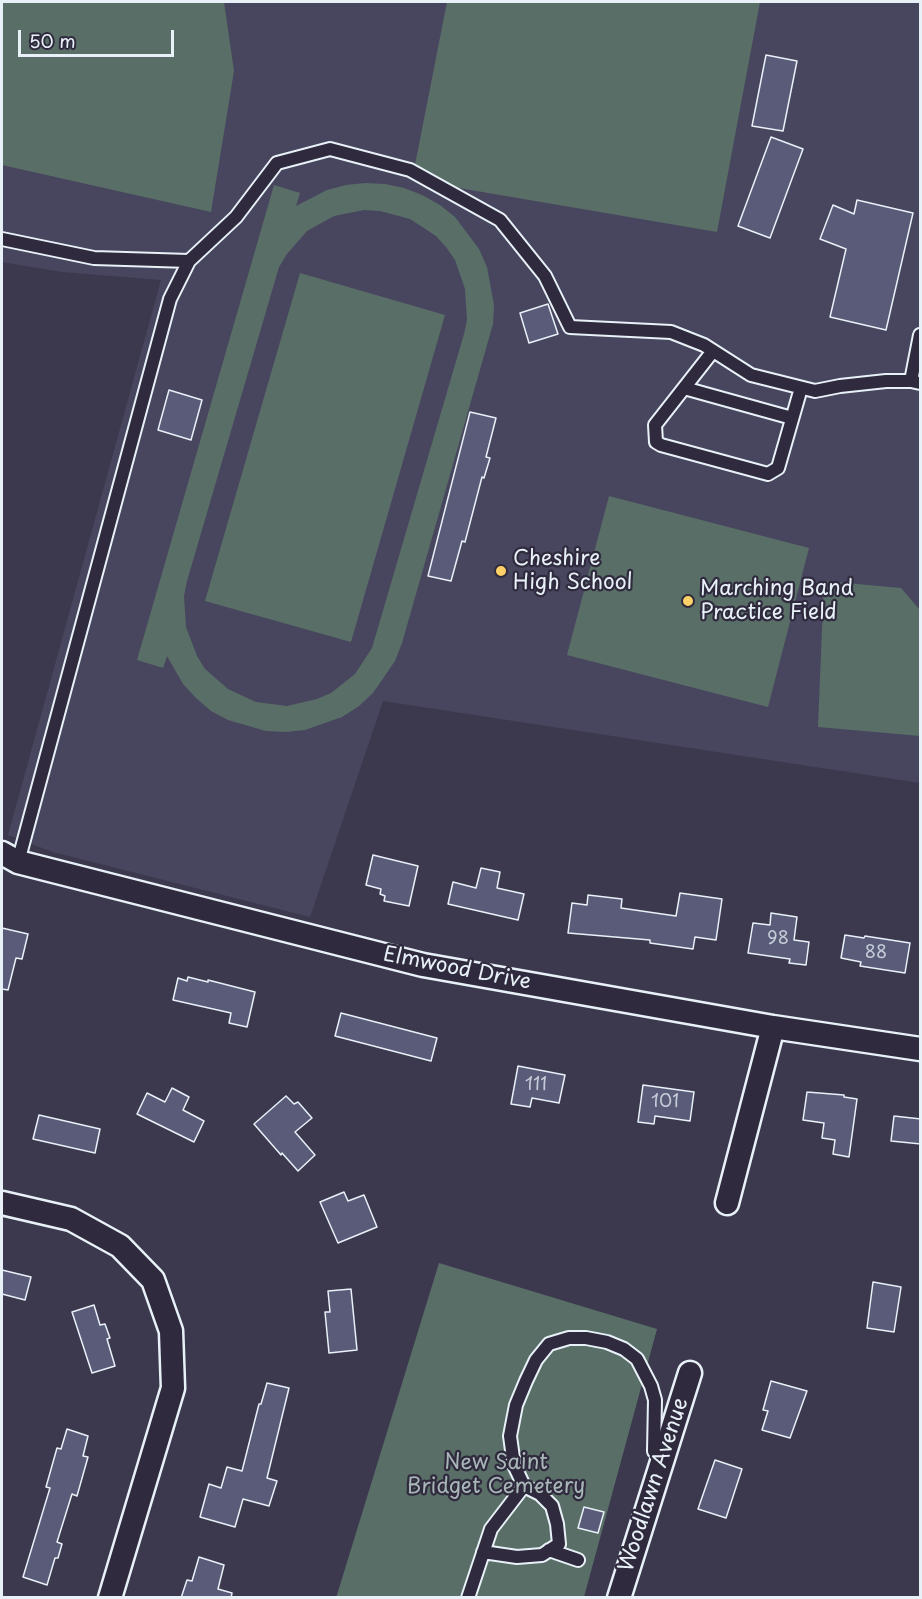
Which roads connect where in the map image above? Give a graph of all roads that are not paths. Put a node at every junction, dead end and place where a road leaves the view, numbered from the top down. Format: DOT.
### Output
graph roads {
  1 [pos="2,239"];
  2 [pos="189,261"];
  3 [pos="921,335"];
  4 [pos="714,351"];
  5 [pos="916,382"];
  6 [pos="684,388"];
  7 [pos="801,388"];
  8 [pos="792,418"];
  9 [pos="10,858"];
  10 [pos="773,1027"];
  11 [pos="921,1049"];
  12 [pos="2,1203"];
  13 [pos="727,1203"];
  14 [pos="690,1373"];
  15 [pos="664,1455"];
  16 [pos="524,1486"];
  17 [pos="549,1550"];
  18 [pos="483,1552"];
  19 [pos="578,1560"];
  20 [pos="110,1598"];
  21 [pos="468,1598"];
  22 [pos="619,1598"];
  1 -- 2 [label="lane"];
  2 -- 4 [label="lane"];
  2 -- 9 [label="lane"];
  3 -- 5 [label="lane"];
  4 -- 6 [label="lane"];
  4 -- 7 [label="lane"];
  5 -- 7 [label="lane"];
  6 -- 8 [label="lane"];
  6 -- 8 [label="lane"];
  7 -- 8 [label="lane"];
  9 -- 10 [label="street, Elmwood Drive"];
  10 -- 11 [label="street, Elmwood Drive"];
  10 -- 13 [label="street"];
  12 -- 20 [label="street"];
  14 -- 15 [label="street, Woodlawn Avenue"];
  15 -- 16 [label="lane"];
  15 -- 22 [label="street, Woodlawn Avenue"];
  16 -- 17 [label="lane"];
  16 -- 18 [label="lane"];
  17 -- 18 [label="lane"];
  17 -- 19 [label="lane"];
  18 -- 21 [label="lane"];
}
